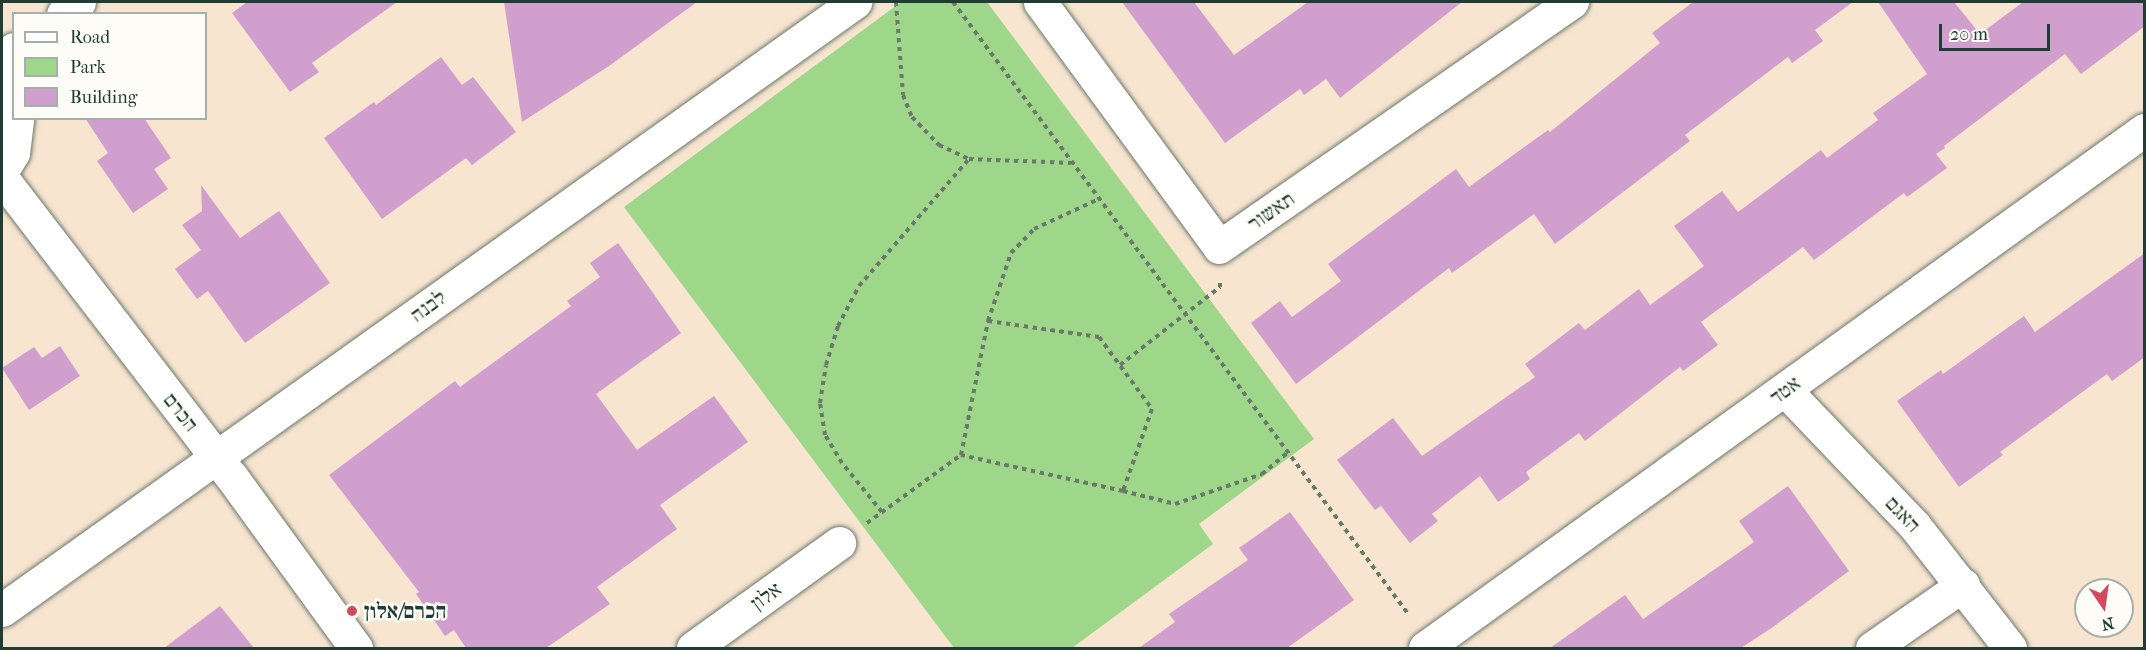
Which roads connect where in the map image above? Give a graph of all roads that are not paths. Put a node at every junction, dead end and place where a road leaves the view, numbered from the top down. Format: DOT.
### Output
graph roads {
  1 [pos="79,2"];
  2 [pos="855,2"];
  3 [pos="1040,2"];
  4 [pos="1572,2"];
  5 [pos="66,12"];
  6 [pos="2,84"];
  7 [pos="12,102"];
  8 [pos="17,120"];
  9 [pos="2145,130"];
  10 [pos="2,171"];
  11 [pos="2,178"];
  12 [pos="1785,390"];
  13 [pos="216,458"];
  14 [pos="839,543"];
  15 [pos="1962,585"];
  16 [pos="2,610"];
  17 [pos="1428,646"];
  18 [pos="356,648"];
  19 [pos="693,648"];
  20 [pos="1872,648"];
  21 [pos="2010,648"];
  1 -- 5 [label="street"];
  2 -- 13 [label="street, לבנה"];
  3 -- 4 [label="street, תאשור"];
  6 -- 7 [label="street"];
  8 -- 10 [label="street"];
  9 -- 12 [label="street, אטד"];
  11 -- 13 [label="street, הכרם"];
  12 -- 15 [label="street, האגם"];
  12 -- 17 [label="street, אטד"];
  13 -- 16 [label="street, לבנה"];
  13 -- 18 [label="street, הכרם"];
  14 -- 19 [label="street, אלון"];
  15 -- 20 [label="street"];
  15 -- 21 [label="street, האגם"];
}
